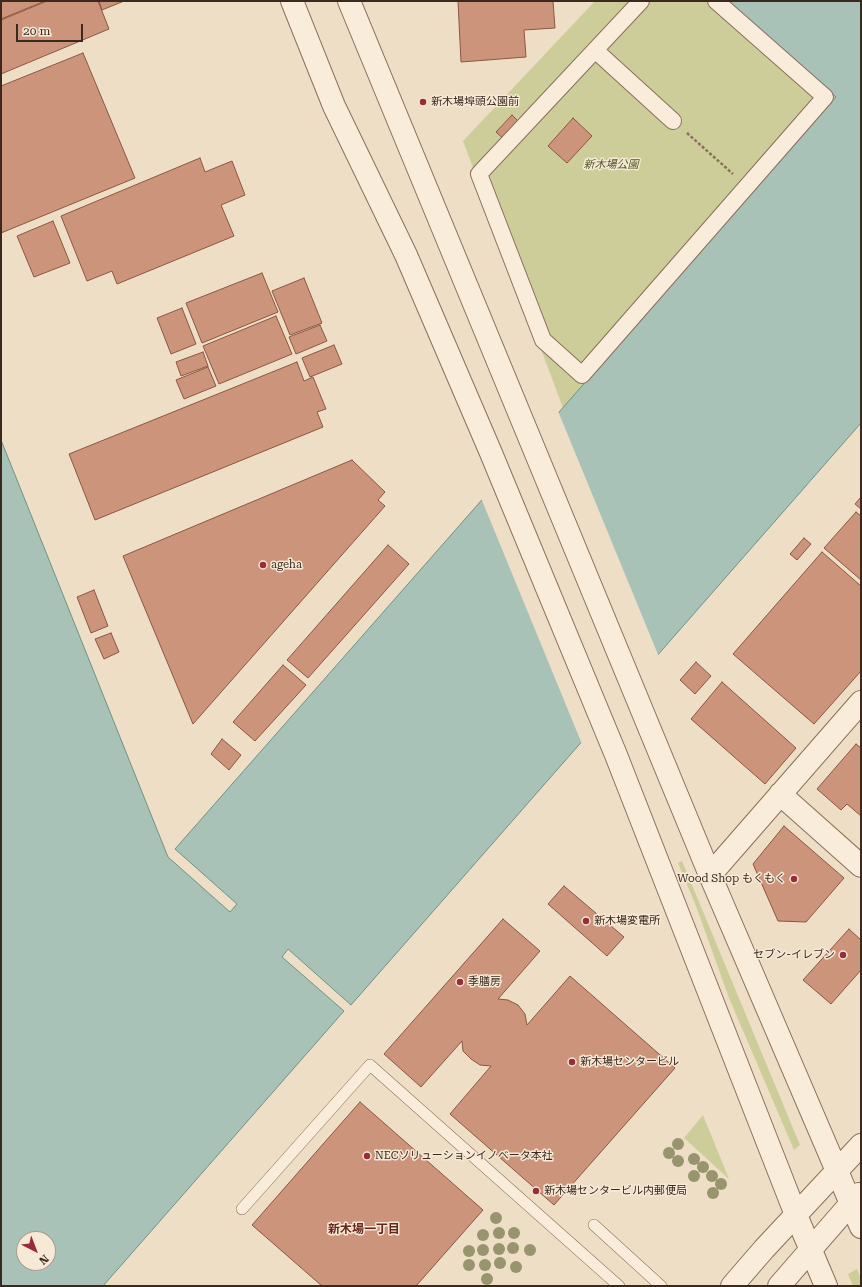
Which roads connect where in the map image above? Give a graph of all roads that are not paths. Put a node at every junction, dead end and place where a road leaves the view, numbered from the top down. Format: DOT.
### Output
graph roads {
  1 [pos="292,1"];
  2 [pos="350,1"];
  3 [pos="641,1"];
  4 [pos="716,1"];
  5 [pos="595,50"];
  6 [pos="673,121"];
  7 [pos="861,702"];
  8 [pos="780,794"];
  9 [pos="861,866"];
  10 [pos="710,875"];
  11 [pos="861,1145"];
  12 [pos="837,1171"];
  13 [pos="856,1197"];
  14 [pos="242,1209"];
  15 [pos="796,1215"];
  16 [pos="594,1225"];
  17 [pos="861,1227"];
  18 [pos="811,1250"];
  19 [pos="619,1286"];
  20 [pos="661,1286"];
  21 [pos="732,1286"];
  22 [pos="780,1286"];
  23 [pos="826,1286"];
  1 -- 15 [label="street"];
  2 -- 10 [label="street"];
  3 -- 5 [label="street"];
  4 -- 5 [label="street"];
  5 -- 6 [label="street"];
  7 -- 8 [label="street"];
  8 -- 9 [label="street"];
  8 -- 10 [label="street"];
  10 -- 12 [label="street"];
  11 -- 12 [label="street"];
  12 -- 13 [label="street"];
  12 -- 15 [label="street"];
  13 -- 17 [label="street"];
  13 -- 18 [label="street"];
  14 -- 19 [label="lane"];
  15 -- 18 [label="street"];
  15 -- 21 [label="street"];
  16 -- 20 [label="lane"];
  18 -- 22 [label="street"];
  18 -- 23 [label="street"];
}
